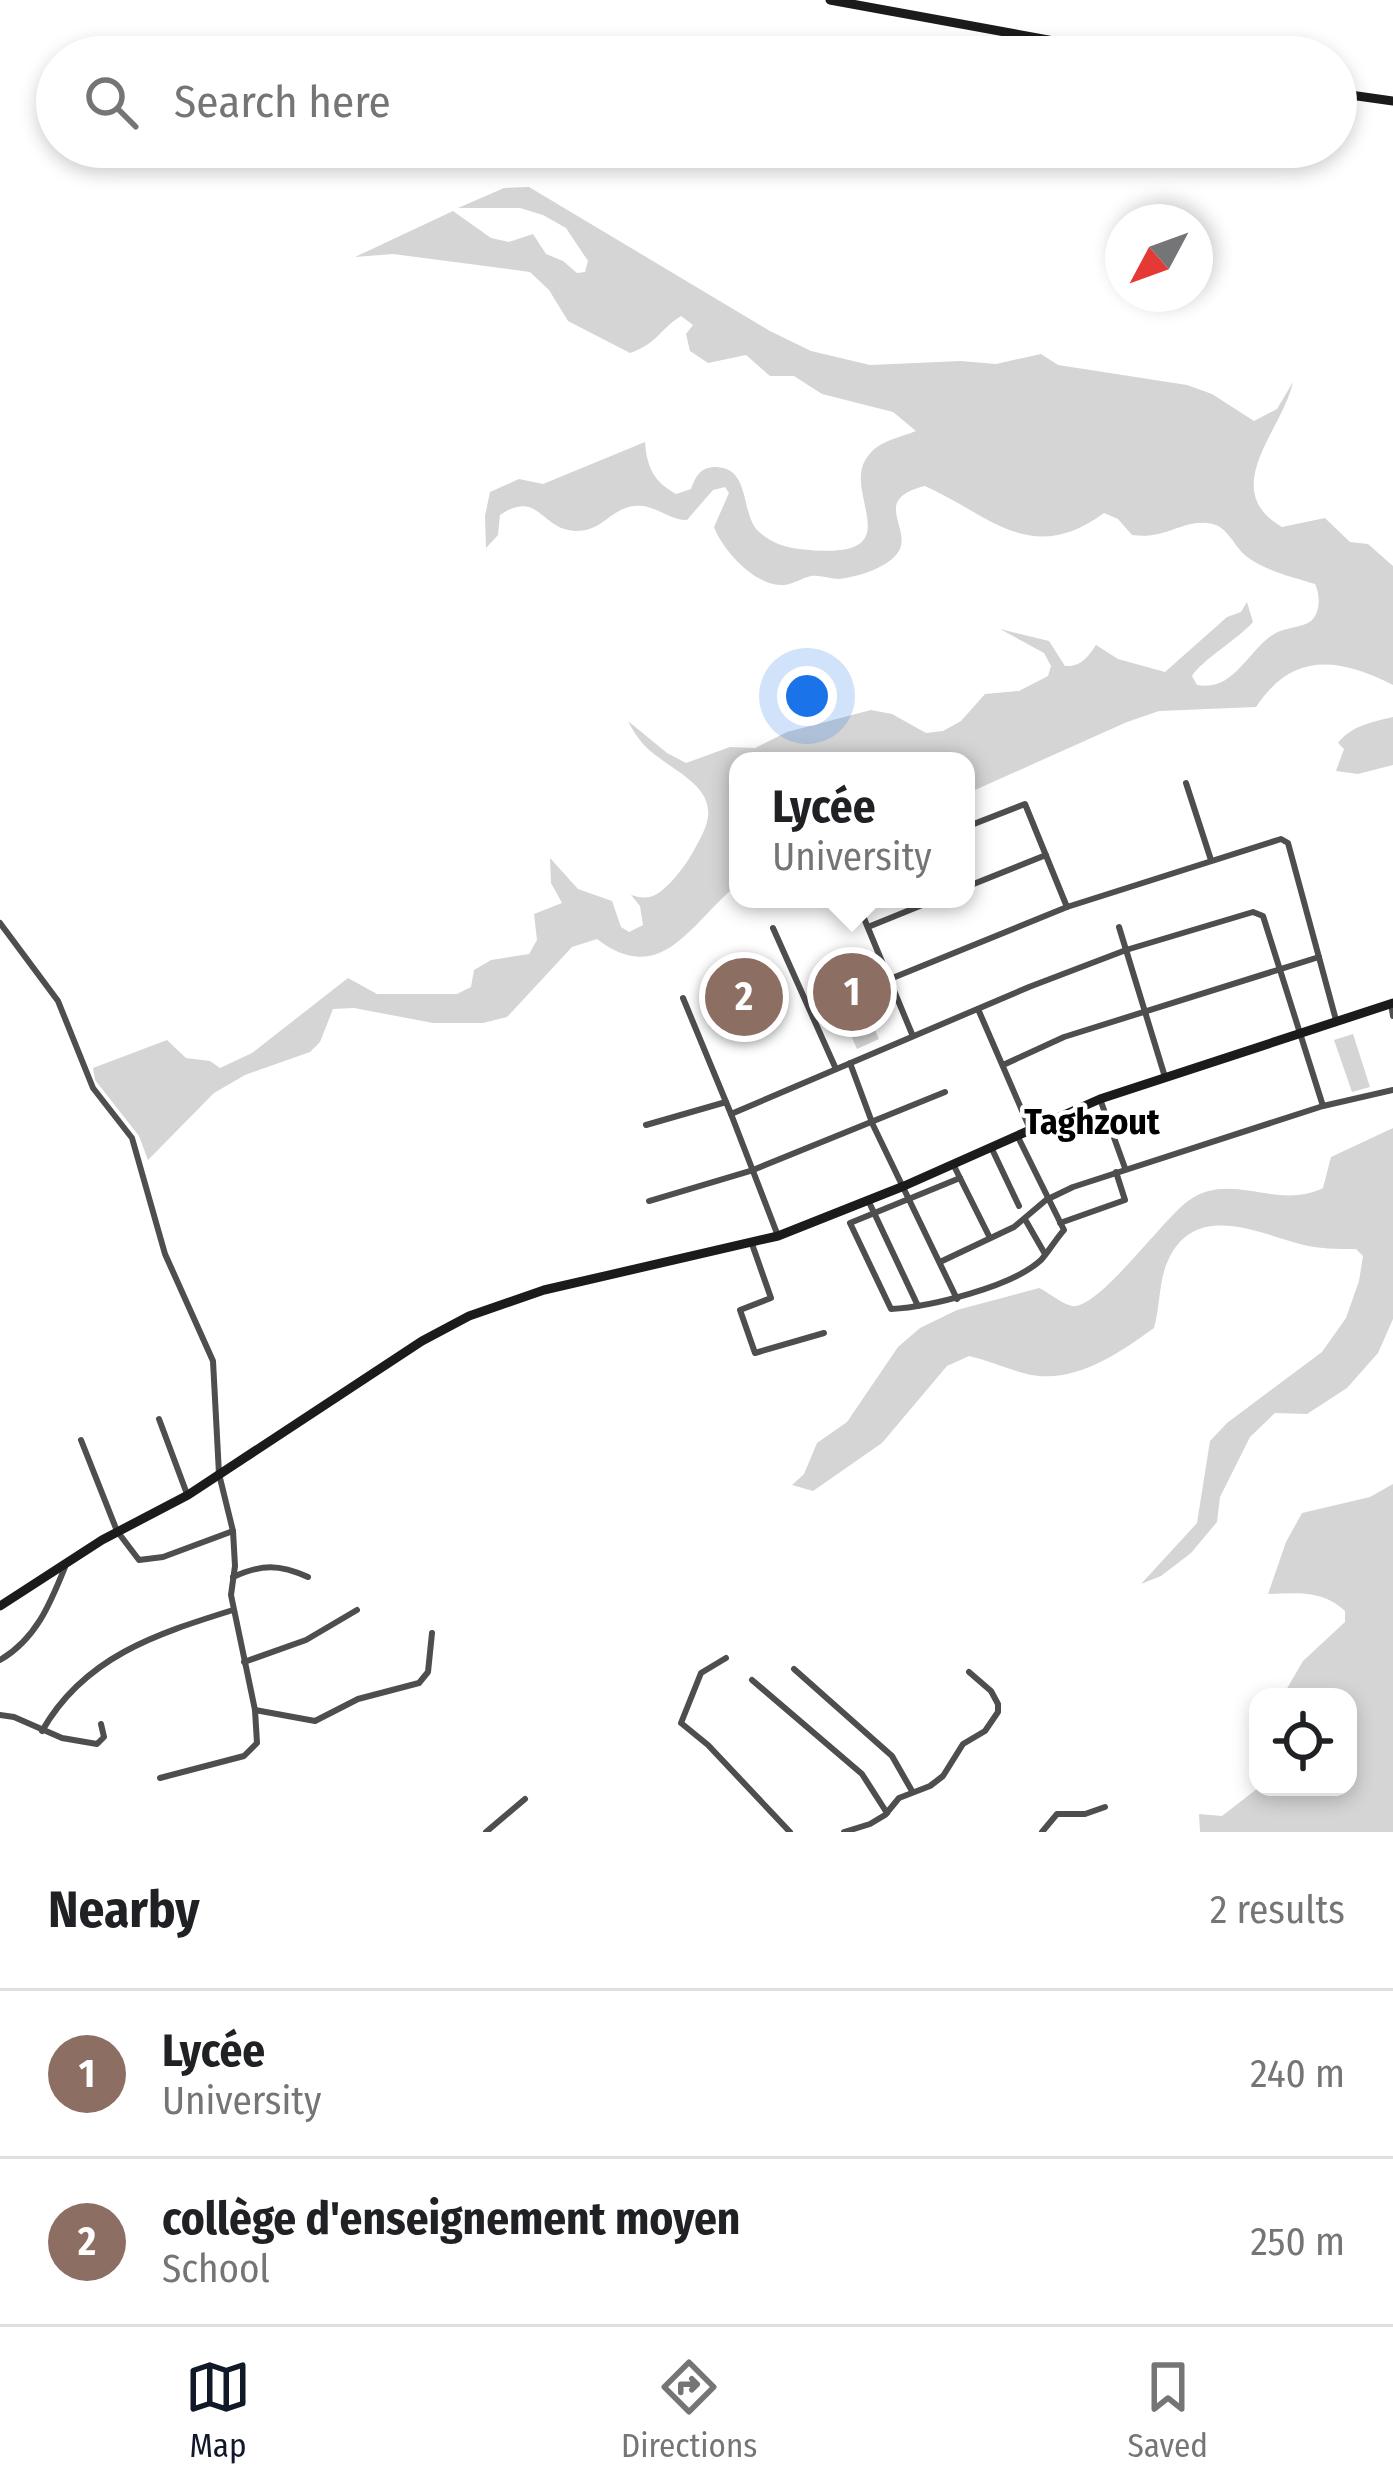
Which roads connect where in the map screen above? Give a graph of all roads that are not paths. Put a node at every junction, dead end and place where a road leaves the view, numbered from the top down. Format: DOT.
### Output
graph roads {
  1 [pos="830,0"];
  2 [pos="1027,36"];
  3 [pos="1357,96"];
  4 [pos="1393,101"];
  5 [pos="1186,782"];
  6 [pos="975,823"];
  7 [pos="1047,855"];
  8 [pos="1211,860"];
  9 [pos="975,883"];
  10 [pos="860,908"];
  11 [pos="915,908"];
  12 [pos="1067,908"];
  13 [pos="0,923"];
  14 [pos="868,927"];
  15 [pos="1118,927"];
  16 [pos="773,928"];
  17 [pos="1126,950"];
  18 [pos="1319,957"];
  19 [pos="1283,969"];
  20 [pos="890,980"];
  21 [pos="683,998"];
  22 [pos="1392,1003"];
  23 [pos="978,1009"];
  24 [pos="1145,1010"];
  25 [pos="1393,1016"];
  26 [pos="1337,1021"];
  27 [pos="1301,1032"];
  28 [pos="913,1035"];
  29 [pos="850,1064"];
  30 [pos="1003,1065"];
  31 [pos="836,1069"];
  32 [pos="1165,1077"];
  33 [pos="1393,1090"];
  34 [pos="945,1092"];
  35 [pos="1100,1099"];
  36 [pos="726,1102"];
  37 [pos="1323,1106"];
  38 [pos="731,1114"];
  39 [pos="646,1125"];
  40 [pos="873,1125"];
  41 [pos="1030,1129"];
  42 [pos="1017,1136"];
  43 [pos="991,1147"];
  44 [pos="953,1164"];
  45 [pos="753,1170"];
  46 [pos="1120,1170"];
  47 [pos="960,1178"];
  48 [pos="904,1186"];
  49 [pos="868,1200"];
  50 [pos="911,1200"];
  51 [pos="649,1201"];
  52 [pos="1046,1201"];
  53 [pos="1019,1205"];
  54 [pos="874,1214"];
  55 [pos="1026,1220"];
  56 [pos="1060,1223"];
  57 [pos="778,1236"];
  58 [pos="990,1238"];
  59 [pos="752,1244"];
  60 [pos="1045,1254"];
  61 [pos="940,1262"];
  62 [pos="957,1299"];
  63 [pos="919,1307"];
  64 [pos="824,1333"];
  65 [pos="159,1419"];
  66 [pos="81,1440"];
  67 [pos="219,1474"];
  68 [pos="188,1495"];
  69 [pos="117,1531"];
  70 [pos="233,1532"];
  71 [pos="67,1563"];
  72 [pos="233,1577"];
  73 [pos="308,1577"];
  74 [pos="0,1606"];
  75 [pos="233,1610"];
  76 [pos="357,1610"];
  77 [pos="432,1633"];
  78 [pos="726,1658"];
  79 [pos="0,1660"];
  80 [pos="244,1662"];
  81 [pos="794,1669"];
  82 [pos="969,1672"];
  83 [pos="752,1680"];
  84 [pos="254,1710"];
  85 [pos="0,1715"];
  86 [pos="101,1724"];
  87 [pos="42,1730"];
  88 [pos="160,1778"];
  89 [pos="912,1791"];
  90 [pos="525,1799"];
  91 [pos="1106,1807"];
  92 [pos="887,1813"];
  93 [pos="486,1832"];
  94 [pos="790,1832"];
  95 [pos="844,1832"];
  96 [pos="1042,1832"];
  1 -- 2 [label="main road"];
  3 -- 4 [label="main road"];
  5 -- 8 [label="street"];
  6 -- 7 [label="street"];
  7 -- 9 [label="street"];
  7 -- 12 [label="street"];
  8 -- 12 [label="street"];
  8 -- 18 [label="street"];
  10 -- 14 [label="street"];
  11 -- 14 [label="street"];
  12 -- 20 [label="street"];
  13 -- 67 [label="street"];
  14 -- 20 [label="street"];
  15 -- 17 [label="street"];
  16 -- 31 [label="street"];
  17 -- 19 [label="street"];
  17 -- 23 [label="street"];
  17 -- 24 [label="street"];
  18 -- 19 [label="street"];
  18 -- 26 [label="street"];
  19 -- 24 [label="street"];
  19 -- 27 [label="street"];
  20 -- 28 [label="street"];
  21 -- 36 [label="street"];
  22 -- 25 [label="street"];
  22 -- 26 [label="main road"];
  23 -- 28 [label="street"];
  23 -- 30 [label="street"];
  24 -- 30 [label="street"];
  24 -- 32 [label="street"];
  26 -- 27 [label="main road"];
  27 -- 32 [label="main road"];
  27 -- 37 [label="street"];
  28 -- 29 [label="street"];
  29 -- 31 [label="street"];
  29 -- 40 [label="street"];
  30 -- 41 [label="street"];
  31 -- 38 [label="street"];
  32 -- 35 [label="main road"];
  33 -- 37 [label="street"];
  34 -- 40 [label="street"];
  35 -- 41 [label="main road"];
  35 -- 46 [label="street"];
  36 -- 38 [label="street"];
  36 -- 39 [label="street"];
  37 -- 46 [label="street"];
  38 -- 45 [label="street"];
  40 -- 45 [label="street"];
  40 -- 48 [label="street"];
  41 -- 42 [label="main road"];
  42 -- 43 [label="main road"];
  42 -- 52 [label="street"];
  43 -- 44 [label="main road"];
  43 -- 53 [label="street"];
  44 -- 47 [label="street"];
  44 -- 48 [label="main road"];
  45 -- 51 [label="street"];
  45 -- 57 [label="street"];
  46 -- 52 [label="street"];
  46 -- 56 [label="street"];
  47 -- 50 [label="street"];
  47 -- 58 [label="street"];
  48 -- 49 [label="main road"];
  48 -- 50 [label="street"];
  49 -- 54 [label="street"];
  49 -- 57 [label="main road"];
  50 -- 54 [label="street"];
  50 -- 61 [label="street"];
  52 -- 55 [label="street"];
  52 -- 56 [label="street"];
  54 -- 63 [label="street"];
  54 -- 63 [label="street"];
  55 -- 58 [label="street"];
  55 -- 60 [label="street"];
  56 -- 60 [label="street"];
  57 -- 59 [label="main road"];
  58 -- 61 [label="street"];
  59 -- 64 [label="street"];
  59 -- 67 [label="main road"];
  60 -- 62 [label="street"];
  61 -- 62 [label="street"];
  62 -- 63 [label="street"];
  65 -- 68 [label="street"];
  66 -- 69 [label="street"];
  67 -- 68 [label="main road"];
  67 -- 70 [label="street"];
  68 -- 69 [label="main road"];
  69 -- 70 [label="street"];
  69 -- 71 [label="main road"];
  70 -- 72 [label="street"];
  71 -- 74 [label="main road"];
  71 -- 79 [label="street"];
  72 -- 73 [label="street"];
  72 -- 75 [label="street"];
  75 -- 80 [label="street"];
  75 -- 87 [label="street"];
  76 -- 80 [label="street"];
  77 -- 84 [label="street"];
  78 -- 94 [label="street"];
  80 -- 84 [label="street"];
  81 -- 89 [label="street"];
  82 -- 89 [label="street"];
  83 -- 92 [label="street"];
  84 -- 88 [label="street"];
  85 -- 87 [label="street"];
  86 -- 87 [label="street"];
  89 -- 92 [label="street"];
  90 -- 93 [label="street"];
  91 -- 96 [label="street"];
  92 -- 95 [label="street"];
}
